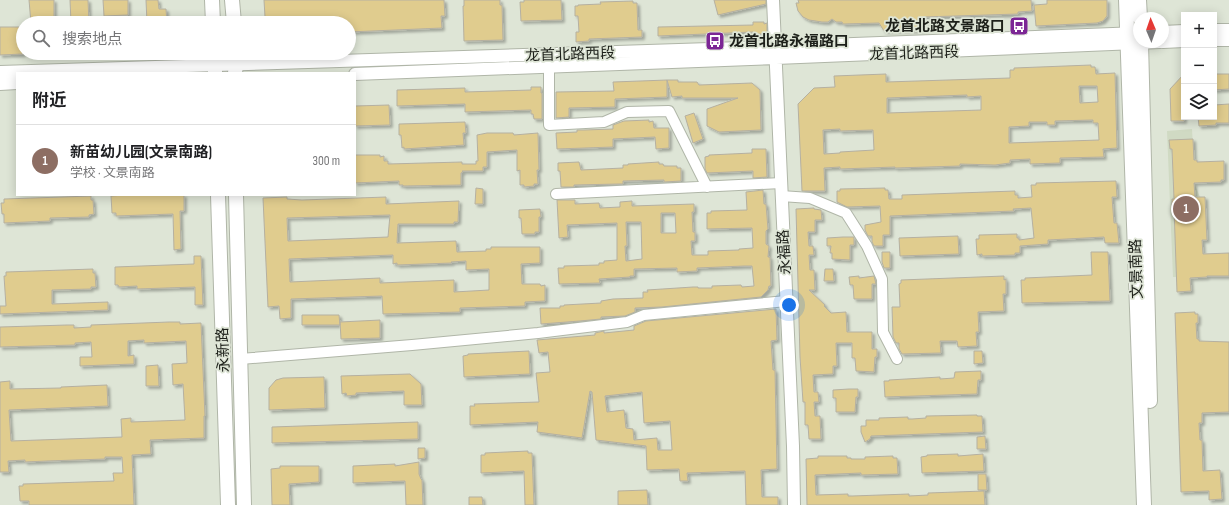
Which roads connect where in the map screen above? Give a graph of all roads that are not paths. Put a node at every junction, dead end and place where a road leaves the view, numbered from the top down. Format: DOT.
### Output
graph roads {
  1 [pos="212,0"];
  2 [pos="232,0"];
  3 [pos="773,0"];
  4 [pos="1126,0"];
  5 [pos="1139,0"];
  6 [pos="1140,12"];
  7 [pos="213,16"];
  8 [pos="233,16"];
  9 [pos="1133,30"];
  10 [pos="1217,30"];
  11 [pos="1229,30"];
  12 [pos="1181,31"];
  13 [pos="1169,32"];
  14 [pos="1133,39"];
  15 [pos="1217,40"];
  16 [pos="1229,40"];
  17 [pos="1181,41"];
  18 [pos="1169,42"];
  19 [pos="1135,48"];
  20 [pos="1135,48"];
  21 [pos="775,53"];
  22 [pos="215,64"];
  23 [pos="235,64"];
  24 [pos="548,67"];
  25 [pos="0,72"];
  26 [pos="356,74"];
  27 [pos="16,83"];
  28 [pos="0,84"];
  29 [pos="781,183"];
  30 [pos="707,186"];
  31 [pos="556,194"];
  32 [pos="218,196"];
  33 [pos="236,196"];
  34 [pos="781,196"];
  35 [pos="786,301"];
  36 [pos="240,359"];
  37 [pos="897,359"];
  38 [pos="228,505"];
  39 [pos="244,505"];
  40 [pos="794,505"];
  41 [pos="1144,505"];
  42 [pos="1153,505"];
  1 -- 7 [label="main road"];
  2 -- 8 [label="main road"];
  3 -- 21 [label="street, 永福路"];
  4 -- 9 [label="main road"];
  5 -- 6 [label="main road"];
  10 -- 11 [label="street"];
  12 -- 13 [label="street"];
  14 -- 21 [label="street, 龙首北路西段"];
  15 -- 16 [label="street"];
  17 -- 18 [label="street, 龙首北路西段"];
  19 -- 41 [label="main road, 文景南路"];
  20 -- 42 [label="main road, 文景南路"];
  21 -- 23 [label="street, 龙首北路西段"];
  21 -- 24 [label="street, 龙首北路西段"];
  21 -- 29 [label="street, 永福路"];
  22 -- 23 [label="street, 龙首北路西段"];
  22 -- 25 [label="street, 龙首北路西段"];
  24 -- 26 [label="street, 龙首北路西段"];
  24 -- 30 [label="street"];
  27 -- 28 [label="street"];
  29 -- 30 [label="street"];
  29 -- 34 [label="street, 永福路"];
  30 -- 31 [label="street"];
  32 -- 38 [label="main road, 永新路"];
  33 -- 36 [label="main road, 永新路"];
  34 -- 35 [label="street, 永福路"];
  34 -- 37 [label="street"];
  35 -- 36 [label="street"];
  35 -- 40 [label="street, 永福路"];
  36 -- 39 [label="main road, 永新路"];
}
